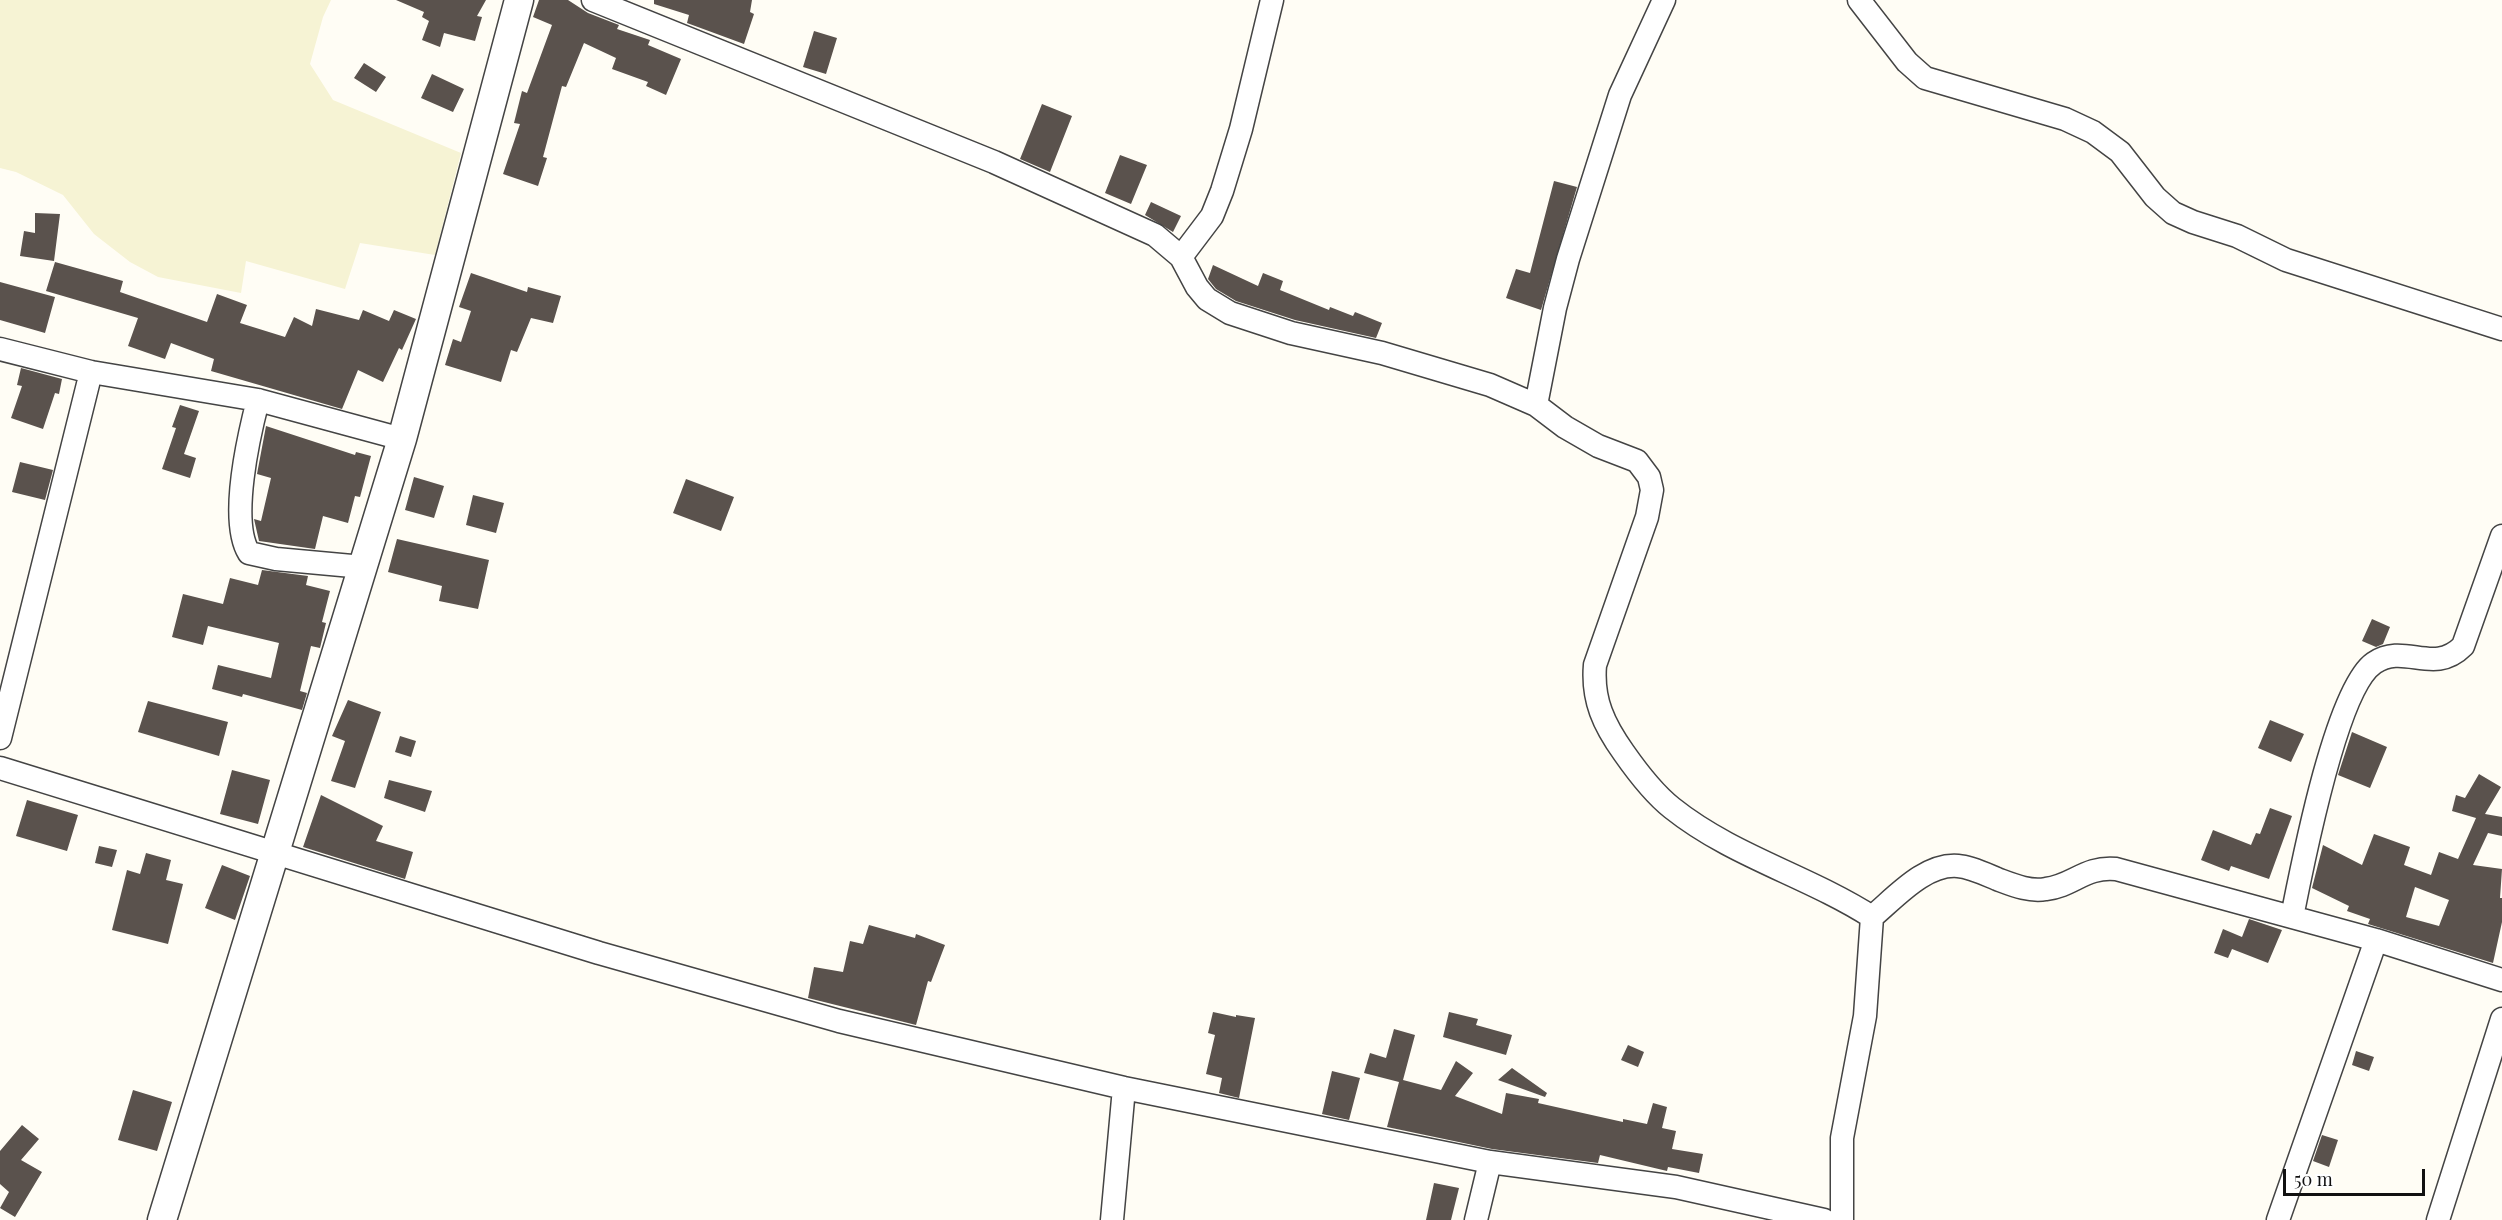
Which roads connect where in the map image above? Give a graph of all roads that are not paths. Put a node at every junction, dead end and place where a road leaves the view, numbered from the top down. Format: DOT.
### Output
graph roads {
  1 [pos="519,0"];
  2 [pos="593,0"];
  3 [pos="1272,0"];
  4 [pos="1664,0"];
  5 [pos="1859,0"];
  6 [pos="1181,257"];
  7 [pos="2502,329"];
  8 [pos="0,350"];
  9 [pos="91,372"];
  10 [pos="258,400"];
  11 [pos="1536,405"];
  12 [pos="402,439"];
  13 [pos="2502,536"];
  14 [pos="363,567"];
  15 [pos="0,738"];
  16 [pos="0,768"];
  17 [pos="276,852"];
  18 [pos="1872,917"];
  19 [pos="2292,917"];
  20 [pos="2376,940"];
  21 [pos="2502,980"];
  22 [pos="2502,1019"];
  23 [pos="1124,1088"];
  24 [pos="1490,1162"];
  25 [pos="162,1220"];
  26 [pos="1112,1220"];
  27 [pos="1476,1220"];
  28 [pos="1824,1220"];
  29 [pos="1842,1220"];
  30 [pos="2278,1220"];
  31 [pos="2438,1220"];
  1 -- 12 [label="street"];
  2 -- 6 [label="street"];
  3 -- 6 [label="street"];
  4 -- 11 [label="street"];
  5 -- 7 [label="street"];
  6 -- 11 [label="street"];
  8 -- 9 [label="street"];
  9 -- 10 [label="street"];
  9 -- 15 [label="street"];
  10 -- 12 [label="street"];
  10 -- 14 [label="street"];
  11 -- 18 [label="street"];
  12 -- 14 [label="street"];
  13 -- 19 [label="street"];
  14 -- 17 [label="street"];
  16 -- 17 [label="street"];
  17 -- 23 [label="street"];
  17 -- 25 [label="street"];
  18 -- 19 [label="street"];
  18 -- 29 [label="street"];
  19 -- 20 [label="street"];
  20 -- 21 [label="street"];
  20 -- 30 [label="street"];
  22 -- 31 [label="street"];
  23 -- 24 [label="street"];
  23 -- 26 [label="street"];
  24 -- 27 [label="street"];
  24 -- 28 [label="street"];
}
